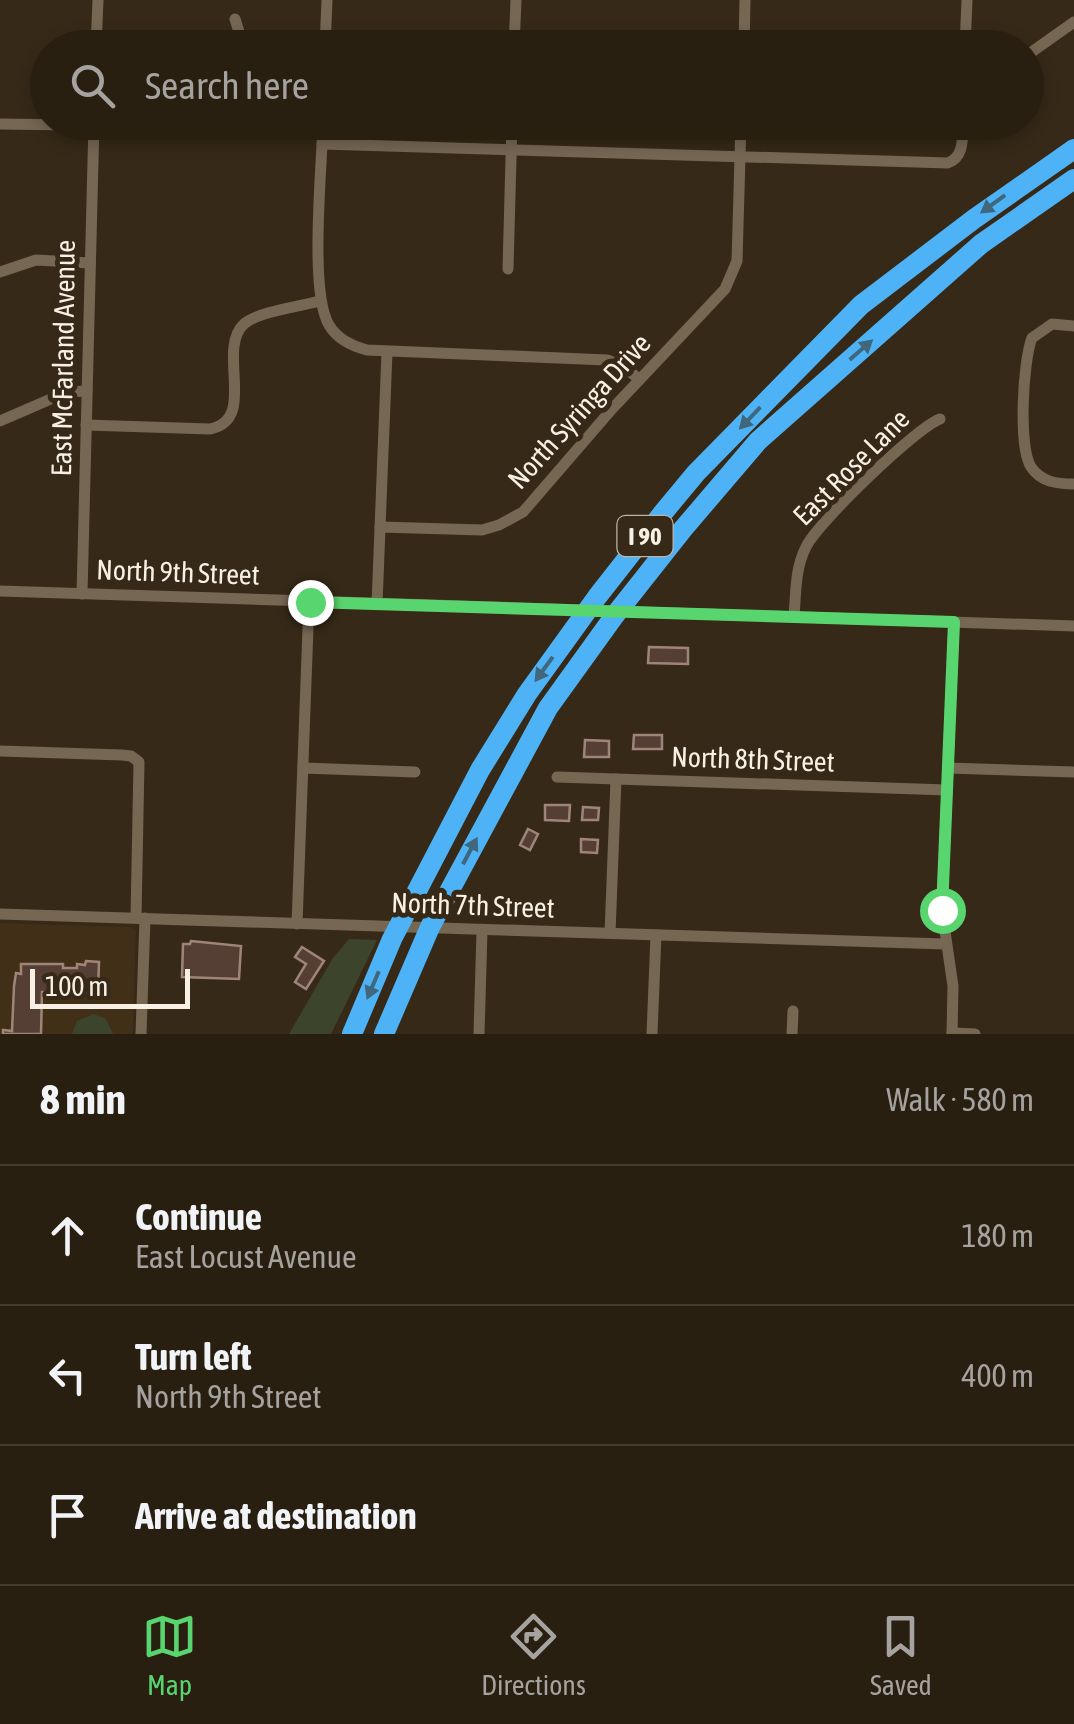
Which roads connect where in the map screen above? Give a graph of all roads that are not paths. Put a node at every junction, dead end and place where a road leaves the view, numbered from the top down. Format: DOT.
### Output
graph roads {
  1 [pos="98,0"];
  2 [pos="327,0"];
  3 [pos="516,0"];
  4 [pos="745,0"];
  5 [pos="967,0"];
  6 [pos="235,20"];
  7 [pos="1074,22"];
  8 [pos="97,30"];
  9 [pos="238,30"];
  10 [pos="326,30"];
  11 [pos="515,30"];
  12 [pos="744,30"];
  13 [pos="966,30"];
  14 [pos="1044,43"];
  15 [pos="0,124"];
  16 [pos="30,124"];
  17 [pos="94,140"];
  18 [pos="322,140"];
  19 [pos="511,140"];
  20 [pos="740,140"];
  21 [pos="962,140"];
  22 [pos="322,144"];
  23 [pos="511,150"];
  24 [pos="1074,150"];
  25 [pos="740,158"];
  26 [pos="1074,179"];
  27 [pos="90,262"];
  28 [pos="508,269"];
  29 [pos="0,272"];
  30 [pos="320,302"];
  31 [pos="1074,326"];
  32 [pos="387,352"];
  33 [pos="639,379"];
  34 [pos="87,391"];
  35 [pos="940,419"];
  36 [pos="0,421"];
  37 [pos="86,425"];
  38 [pos="1074,484"];
  39 [pos="380,527"];
  40 [pos="0,591"];
  41 [pos="82,594"];
  42 [pos="310,602"];
  43 [pos="377,604"];
  44 [pos="794,616"];
  45 [pos="954,622"];
  46 [pos="1074,626"];
  47 [pos="0,750"];
  48 [pos="303,768"];
  49 [pos="948,768"];
  50 [pos="416,772"];
  51 [pos="1074,772"];
  52 [pos="557,777"];
  53 [pos="616,779"];
  54 [pos="947,790"];
  55 [pos="0,914"];
  56 [pos="140,918"];
  57 [pos="298,924"];
  58 [pos="482,930"];
  59 [pos="610,933"];
  60 [pos="656,935"];
  61 [pos="945,944"];
  62 [pos="793,1011"];
  63 [pos="352,1033"];
  64 [pos="141,1034"];
  65 [pos="384,1034"];
  66 [pos="478,1034"];
  67 [pos="652,1034"];
  68 [pos="792,1034"];
  69 [pos="952,1034"];
  70 [pos="975,1034"];
  1 -- 8 [label="street"];
  2 -- 10 [label="street"];
  3 -- 11 [label="street"];
  4 -- 12 [label="street"];
  5 -- 13 [label="street"];
  6 -- 9 [label="street"];
  7 -- 14 [label="street"];
  15 -- 16 [label="street"];
  17 -- 27 [label="street, East McFarland Avenue"];
  18 -- 22 [label="street"];
  19 -- 23 [label="street"];
  20 -- 25 [label="street"];
  21 -- 25 [label="street"];
  22 -- 23 [label="street"];
  22 -- 30 [label="street"];
  23 -- 25 [label="street"];
  23 -- 28 [label="street"];
  24 -- 63 [label="highway, I 90, one-way"];
  25 -- 33 [label="street, North Syringa Drive"];
  65 -- 26 [label="highway, I 90, one-way"];
  27 -- 29 [label="street"];
  27 -- 34 [label="street, East McFarland Avenue"];
  30 -- 32 [label="street"];
  30 -- 37 [label="street"];
  31 -- 38 [label="street"];
  32 -- 33 [label="street"];
  32 -- 39 [label="street"];
  33 -- 39 [label="street, North Syringa Drive"];
  34 -- 36 [label="street"];
  34 -- 37 [label="street, East McFarland Avenue"];
  35 -- 44 [label="street, East Rose Lane"];
  37 -- 41 [label="street, East McFarland Avenue"];
  39 -- 43 [label="street"];
  40 -- 41 [label="street, North 9th Street"];
  41 -- 42 [label="street, North 9th Street"];
  42 -- 43 [label="street, North 9th Street"];
  42 -- 48 [label="street"];
  43 -- 44 [label="street, North 9th Street"];
  44 -- 45 [label="street, North 9th Street"];
  45 -- 46 [label="street, North 9th Street"];
  45 -- 49 [label="street"];
  47 -- 56 [label="street"];
  48 -- 50 [label="street"];
  48 -- 57 [label="street"];
  49 -- 51 [label="street"];
  49 -- 54 [label="street"];
  52 -- 53 [label="street, North 8th Street"];
  53 -- 54 [label="street, North 8th Street"];
  53 -- 59 [label="street"];
  54 -- 61 [label="street"];
  55 -- 56 [label="street, North 7th Street"];
  56 -- 57 [label="street, North 7th Street"];
  56 -- 64 [label="street"];
  57 -- 58 [label="street, North 7th Street"];
  58 -- 59 [label="street, North 7th Street"];
  58 -- 66 [label="street"];
  59 -- 60 [label="street, North 7th Street"];
  60 -- 61 [label="street, North 7th Street"];
  60 -- 67 [label="street"];
  61 -- 69 [label="street"];
  62 -- 68 [label="street"];
  69 -- 70 [label="street"];
}
